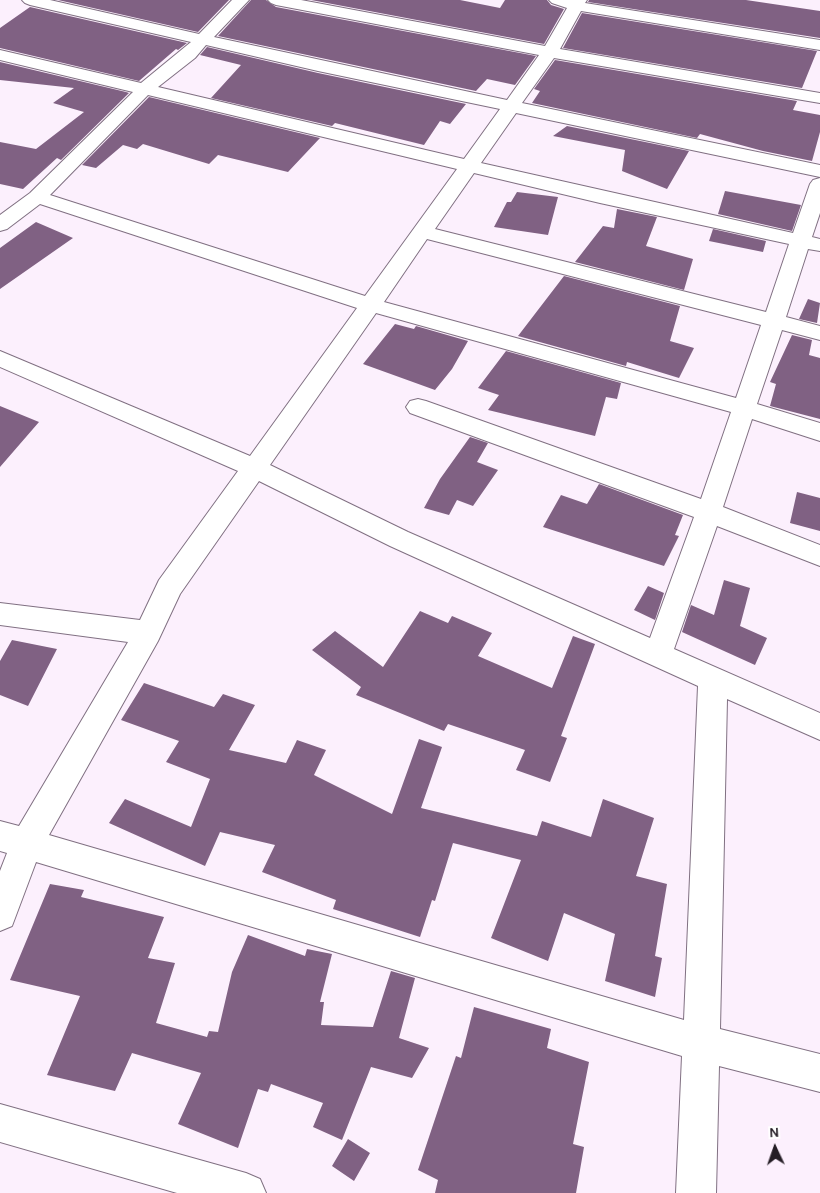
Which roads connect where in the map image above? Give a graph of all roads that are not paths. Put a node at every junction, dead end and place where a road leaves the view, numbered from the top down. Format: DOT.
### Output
graph roads {
  1 [pos="30,0"];
  2 [pos="241,0"];
  3 [pos="276,0"];
  4 [pos="570,2"];
  5 [pos="203,39"];
  6 [pos="820,44"];
  7 [pos="550,52"];
  8 [pos="0,55"];
  9 [pos="145,89"];
  10 [pos="820,98"];
  11 [pos="512,106"];
  12 [pos="469,166"];
  13 [pos="820,172"];
  14 [pos="820,184"];
  15 [pos="37,197"];
  16 [pos="0,225"];
  17 [pos="422,232"];
  18 [pos="811,242"];
  19 [pos="371,304"];
  20 [pos="774,321"];
  21 [pos="820,333"];
  22 [pos="0,358"];
  23 [pos="418,407"];
  24 [pos="744,408"];
  25 [pos="820,432"];
  26 [pos="255,468"];
  27 [pos="709,512"];
  28 [pos="820,556"];
  29 [pos="0,614"];
  30 [pos="148,633"];
  31 [pos="658,655"];
  32 [pos="713,680"];
  33 [pos="820,727"];
  34 [pos="14,839"];
  35 [pos="0,914"];
  36 [pos="702,1043"];
  37 [pos="820,1074"];
  38 [pos="0,1123"];
  39 [pos="246,1193"];
  40 [pos="696,1193"];
  1 -- 5 [label="street"];
  2 -- 5 [label="street"];
  3 -- 7 [label="street"];
  4 -- 6 [label="street"];
  4 -- 7 [label="street"];
  5 -- 9 [label="street"];
  5 -- 11 [label="street"];
  7 -- 10 [label="street"];
  7 -- 11 [label="street"];
  8 -- 9 [label="street"];
  9 -- 12 [label="street"];
  9 -- 15 [label="street"];
  11 -- 12 [label="street"];
  11 -- 13 [label="street"];
  12 -- 17 [label="street"];
  12 -- 18 [label="street"];
  14 -- 18 [label="street"];
  15 -- 16 [label="street"];
  15 -- 19 [label="street"];
  17 -- 19 [label="street"];
  17 -- 20 [label="street"];
  18 -- 20 [label="street"];
  19 -- 24 [label="street"];
  19 -- 26 [label="street"];
  20 -- 21 [label="street"];
  20 -- 24 [label="street"];
  22 -- 26 [label="street"];
  23 -- 27 [label="street"];
  24 -- 25 [label="street"];
  24 -- 27 [label="street"];
  26 -- 30 [label="street"];
  26 -- 31 [label="street"];
  27 -- 28 [label="street"];
  27 -- 31 [label="street"];
  29 -- 30 [label="street"];
  30 -- 34 [label="street"];
  31 -- 32 [label="street"];
  32 -- 33 [label="street"];
  32 -- 36 [label="street"];
  34 -- 35 [label="street"];
  34 -- 36 [label="street"];
  36 -- 37 [label="street"];
  36 -- 40 [label="street"];
  38 -- 39 [label="street"];
}
